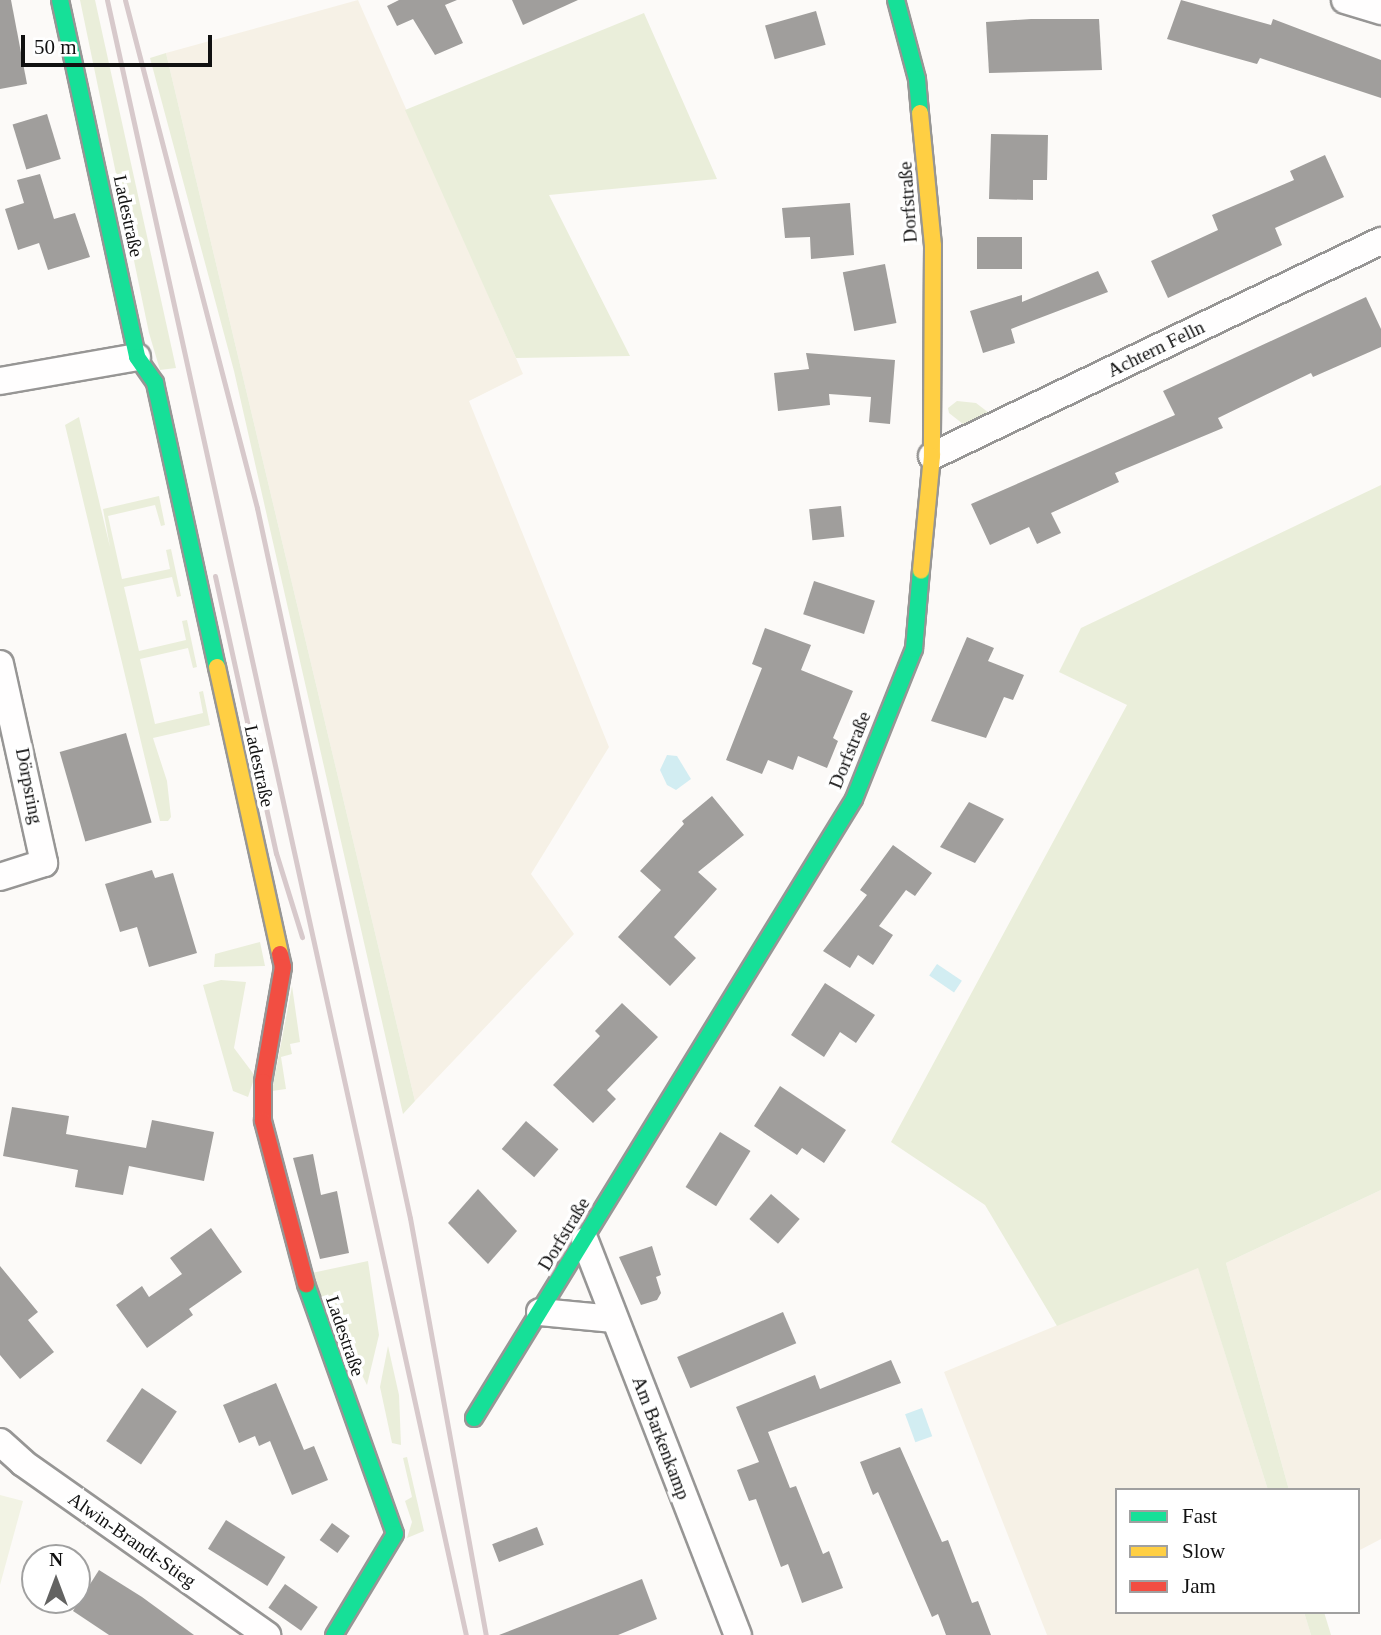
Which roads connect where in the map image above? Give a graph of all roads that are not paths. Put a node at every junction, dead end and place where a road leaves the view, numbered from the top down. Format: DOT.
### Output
graph roads {
  1 [pos="60,0"];
  2 [pos="896,0"];
  3 [pos="1345,0"];
  4 [pos="1381,12"];
  5 [pos="1381,241"];
  6 [pos="137,357"];
  7 [pos="0,381"];
  8 [pos="932,456"];
  9 [pos="0,664"];
  10 [pos="0,877"];
  11 [pos="585,1241"];
  12 [pos="540,1312"];
  13 [pos="614,1319"];
  14 [pos="474,1418"];
  15 [pos="0,1442"];
  16 [pos="267,1635"];
  17 [pos="334,1635"];
  18 [pos="738,1635"];
  1 -- 6 [label="street, Ladestraße"];
  2 -- 8 [label="street, Dorfstraße"];
  3 -- 4 [label="street"];
  5 -- 8 [label="street, Achtern Felln"];
  6 -- 7 [label="street"];
  6 -- 17 [label="street, Ladestraße"];
  8 -- 11 [label="street, Dorfstraße"];
  9 -- 10 [label="street, Dörpsring"];
  11 -- 12 [label="street, Dorfstraße"];
  11 -- 13 [label="street, Am Barkenkamp"];
  12 -- 13 [label="street"];
  12 -- 14 [label="street, Dorfstraße"];
  13 -- 18 [label="street, Am Barkenkamp"];
  15 -- 16 [label="street, Alwin-Brandt-Stieg"];
}
